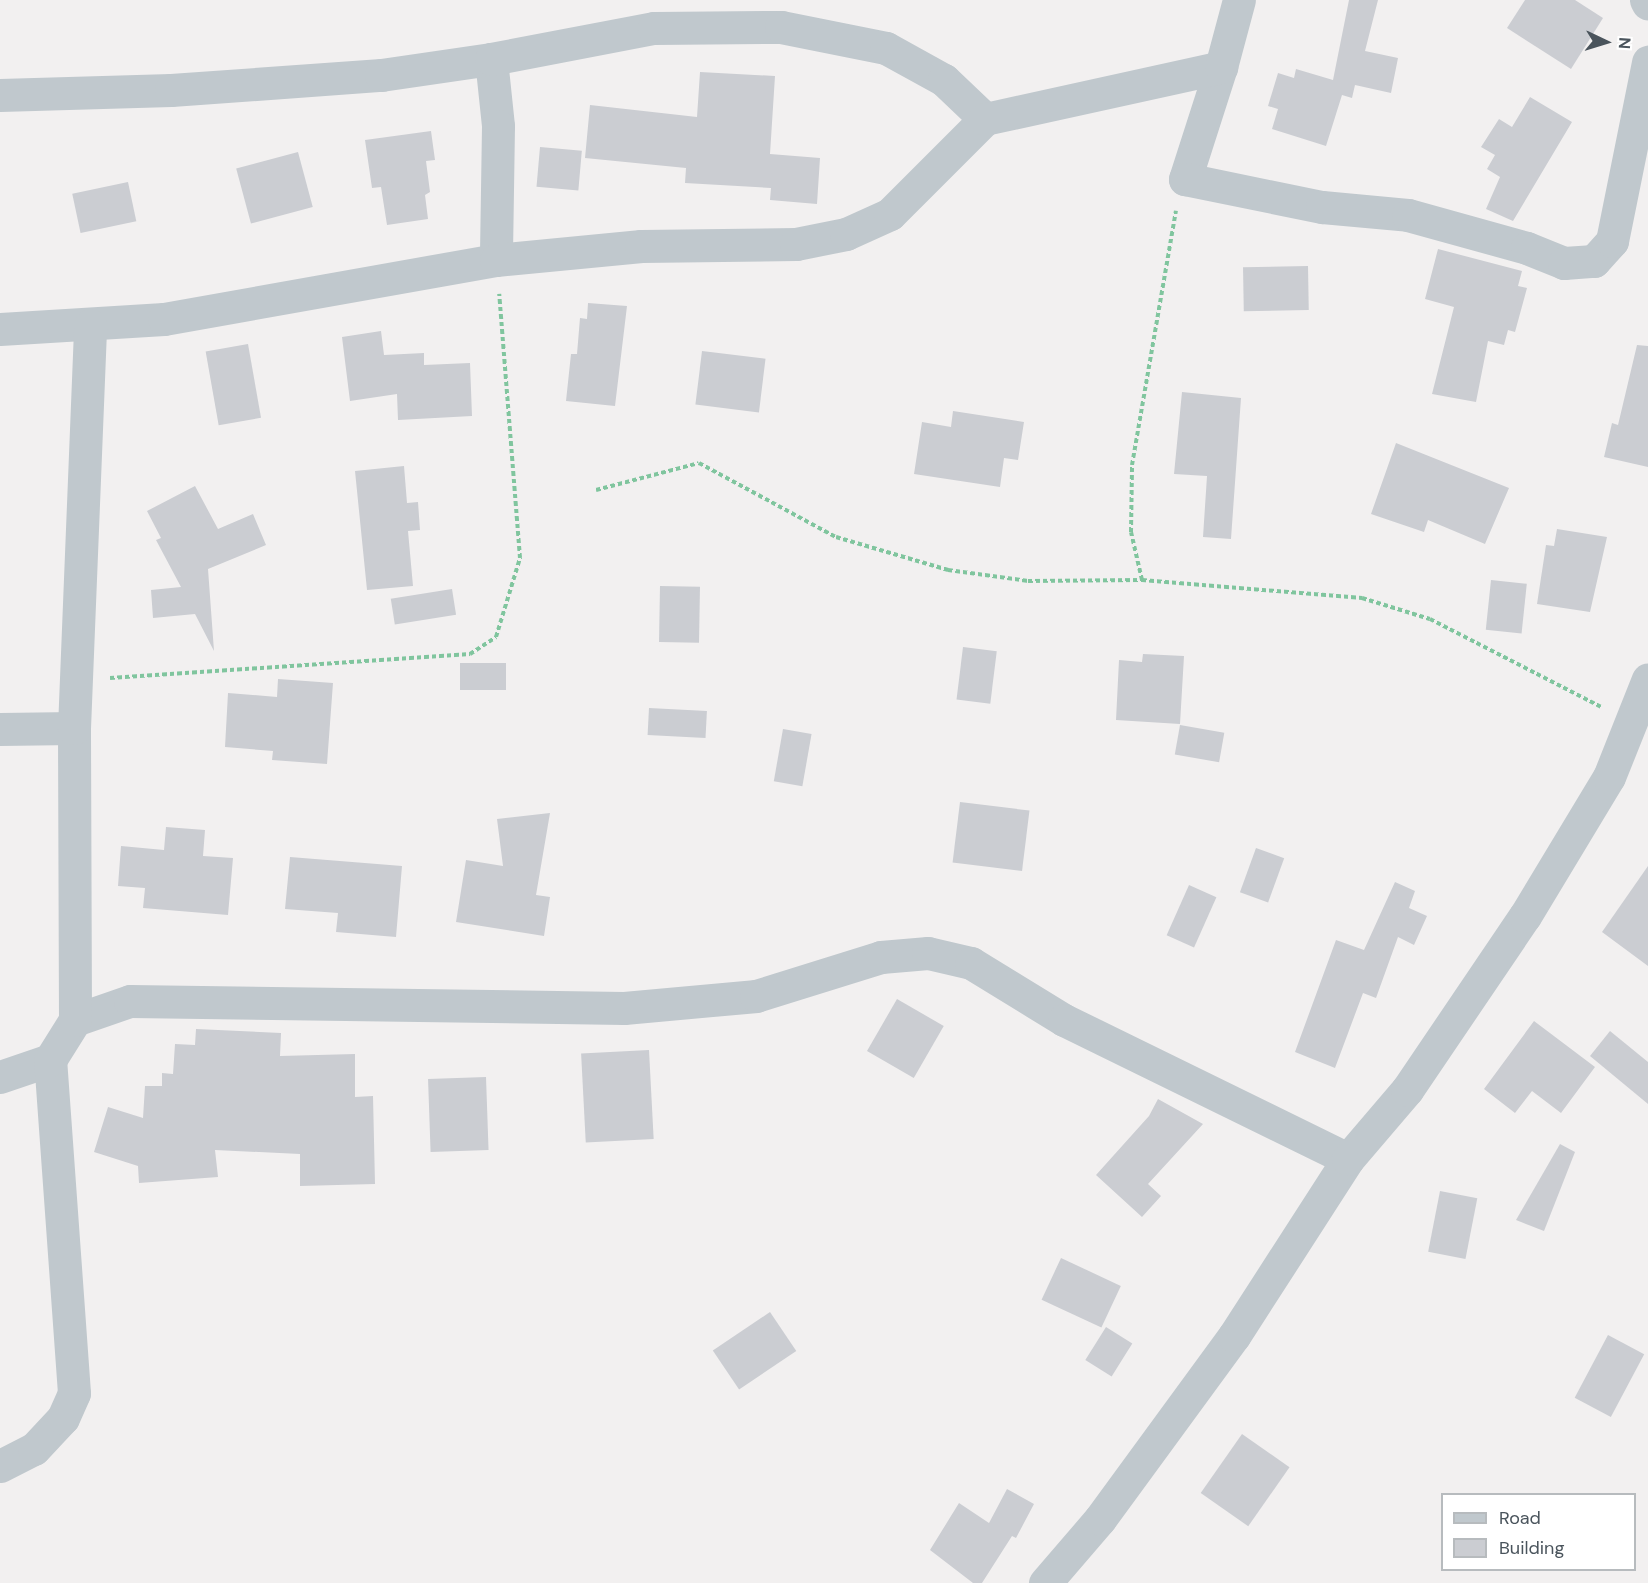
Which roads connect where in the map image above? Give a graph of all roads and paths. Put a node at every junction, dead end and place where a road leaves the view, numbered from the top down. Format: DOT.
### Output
graph roads {
  1 [pos="1239,0"];
  2 [pos="1646,0"];
  3 [pos="1648,4"];
  4 [pos="491,59"];
  5 [pos="1648,62"];
  6 [pos="1221,67"];
  7 [pos="0,95"];
  8 [pos="985,119"];
  9 [pos="1185,179"];
  10 [pos="496,260"];
  11 [pos="90,325"];
  12 [pos="0,329"];
  13 [pos="596,490"];
  14 [pos="1142,580"];
  15 [pos="1648,679"];
  16 [pos="78,680"];
  17 [pos="1631,722"];
  18 [pos="74,728"];
  19 [pos="0,729"];
  20 [pos="75,1020"];
  21 [pos="50,1060"];
  22 [pos="0,1077"];
  23 [pos="1348,1159"];
  24 [pos="0,1466"];
  25 [pos="1045,1583"];
  1 -- 6 [label="street"];
  2 -- 3 [label="street"];
  4 -- 7 [label="street"];
  4 -- 8 [label="street"];
  4 -- 10 [label="street"];
  5 -- 9 [label="street"];
  6 -- 8 [label="street"];
  6 -- 9 [label="street"];
  8 -- 10 [label="street"];
  9 -- 14 [label="path"];
  10 -- 11 [label="street"];
  10 -- 16 [label="path"];
  11 -- 12 [label="street"];
  11 -- 16 [label="street"];
  13 -- 14 [label="path"];
  14 -- 17 [label="path"];
  15 -- 17 [label="street"];
  16 -- 18 [label="street"];
  17 -- 23 [label="street"];
  18 -- 19 [label="street"];
  18 -- 20 [label="street"];
  20 -- 21 [label="street"];
  20 -- 23 [label="street"];
  21 -- 22 [label="street"];
  21 -- 24 [label="street"];
  23 -- 25 [label="street"];
}
